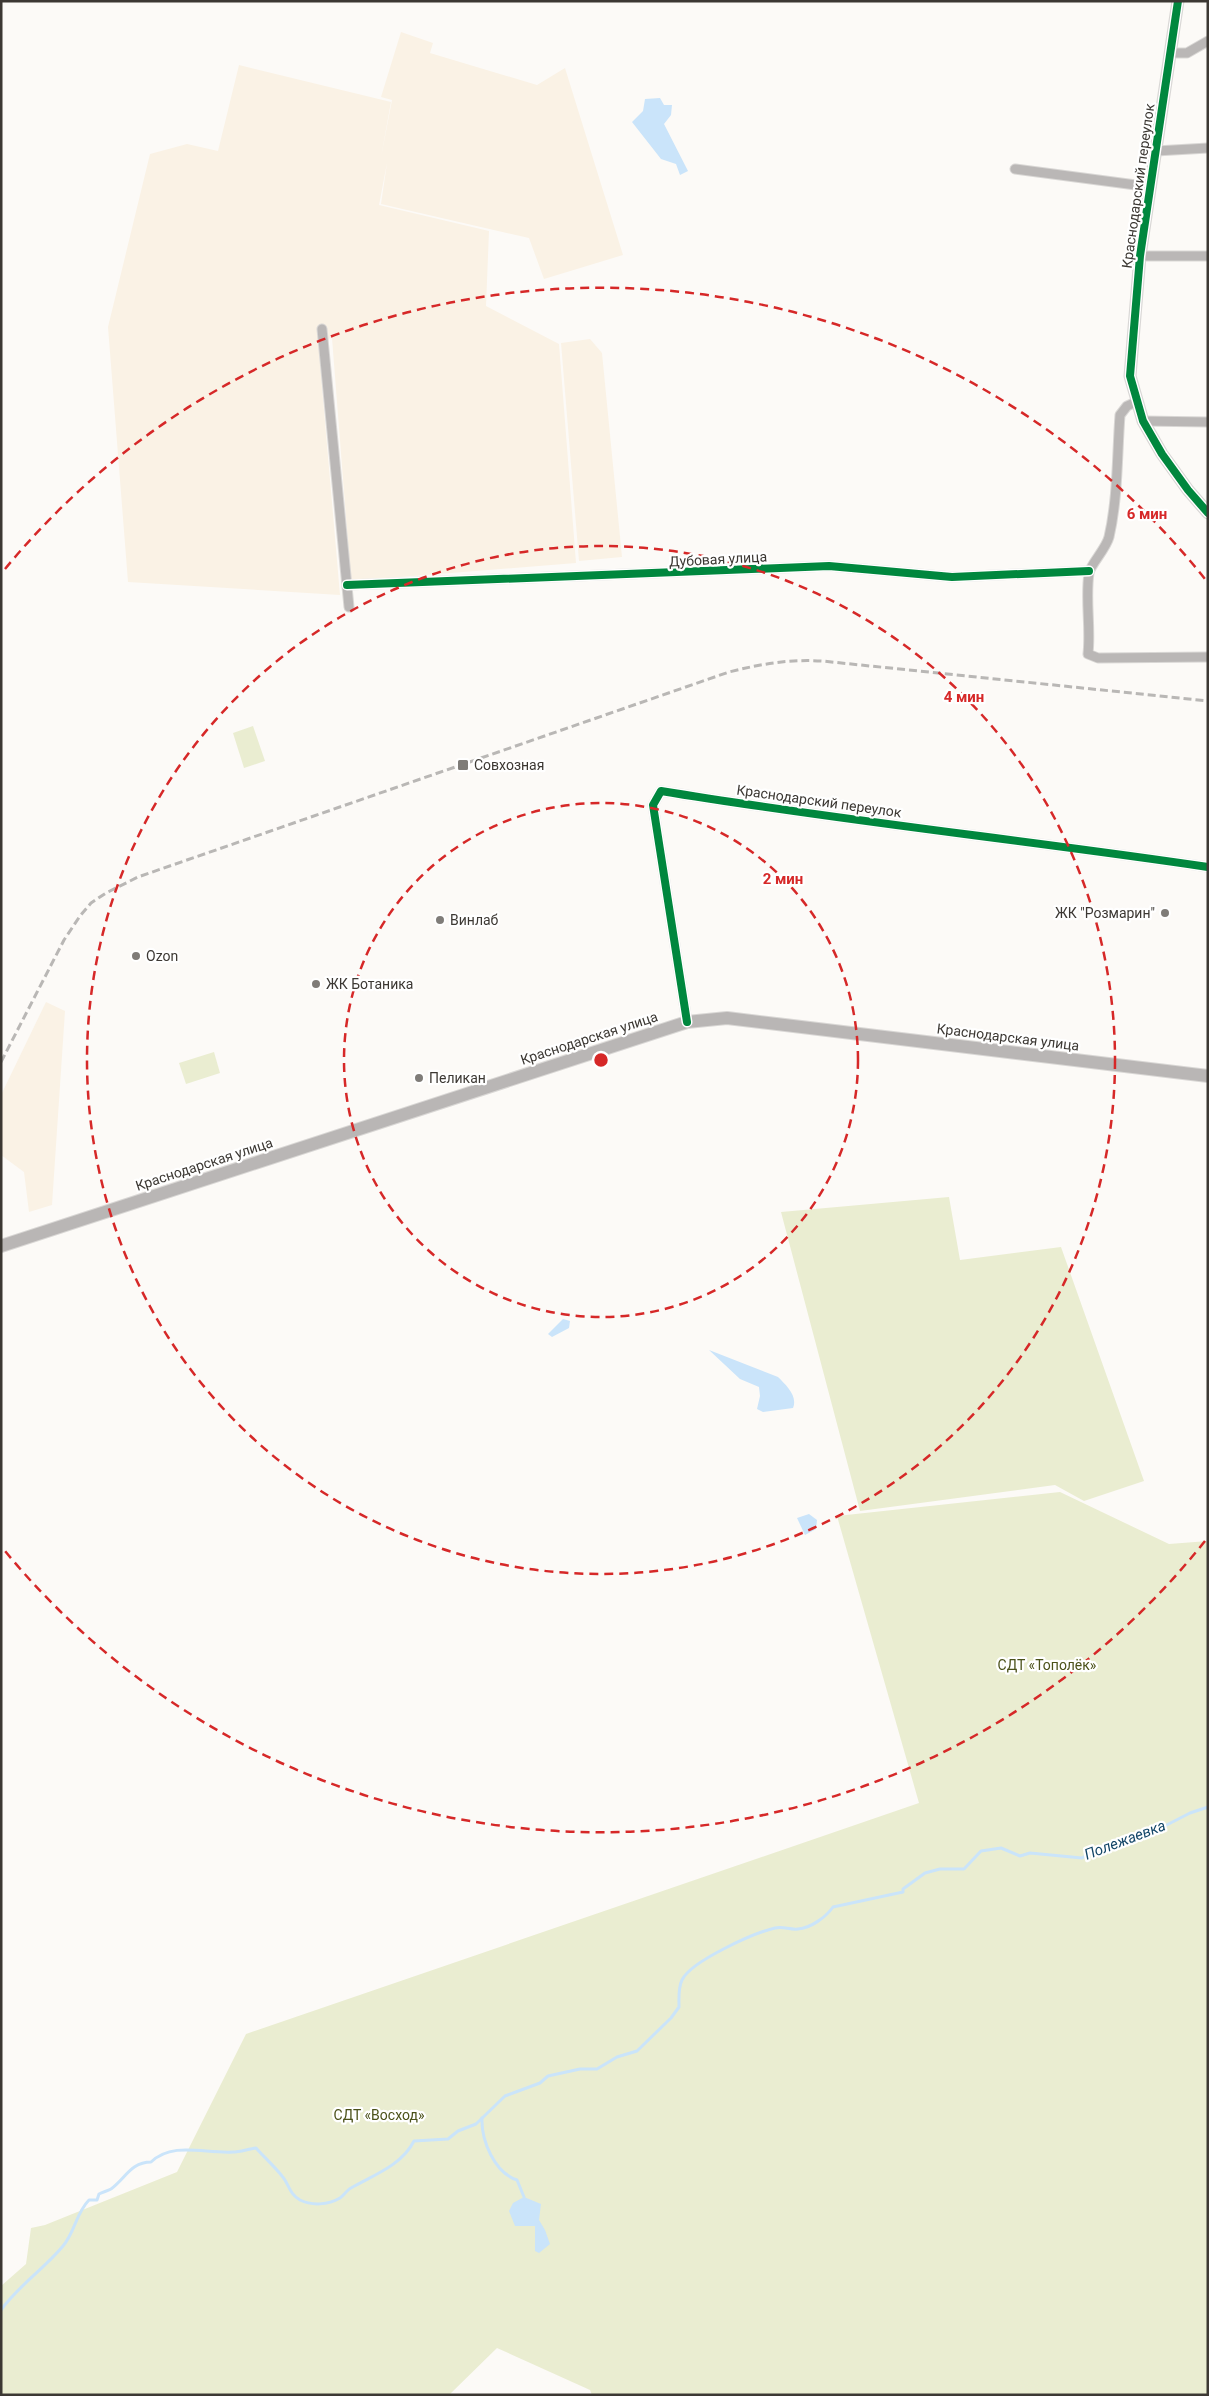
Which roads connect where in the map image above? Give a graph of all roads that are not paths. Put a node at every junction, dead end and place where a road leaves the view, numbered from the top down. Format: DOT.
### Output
graph roads {
  1 [pos="1178,1"];
  2 [pos="1208,41"];
  3 [pos="1170,52"];
  4 [pos="1208,148"];
  5 [pos="1156,151"];
  6 [pos="1015,169"];
  7 [pos="1151,187"];
  8 [pos="1140,256"];
  9 [pos="1208,256"];
  10 [pos="322,329"];
  11 [pos="1136,402"];
  12 [pos="1143,421"];
  13 [pos="1208,422"];
  14 [pos="1208,513"];
  15 [pos="1089,571"];
  16 [pos="347,586"];
  17 [pos="349,607"];
  18 [pos="1208,657"];
  19 [pos="1208,867"];
  20 [pos="687,1022"];
  21 [pos="1208,1076"];
  22 [pos="1,1246"];
  1 -- 3 [label="street, Краснодарский переулок"];
  2 -- 3 [label="street"];
  3 -- 5 [label="street, Краснодарский переулок"];
  4 -- 5 [label="street"];
  5 -- 7 [label="street, Краснодарский переулок"];
  6 -- 7 [label="street"];
  7 -- 8 [label="street, Краснодарский переулок"];
  8 -- 9 [label="street"];
  8 -- 11 [label="street, Краснодарский переулок"];
  10 -- 16 [label="street"];
  11 -- 12 [label="street, Краснодарский переулок"];
  11 -- 15 [label="street"];
  12 -- 13 [label="street"];
  12 -- 14 [label="street, Краснодарский переулок"];
  15 -- 16 [label="street, Дубовая улица"];
  15 -- 18 [label="street"];
  16 -- 17 [label="street"];
  19 -- 20 [label="street, Краснодарский переулок"];
  20 -- 21 [label="main road, Краснодарская улица"];
  20 -- 22 [label="main road, Краснодарская улица"];
}
